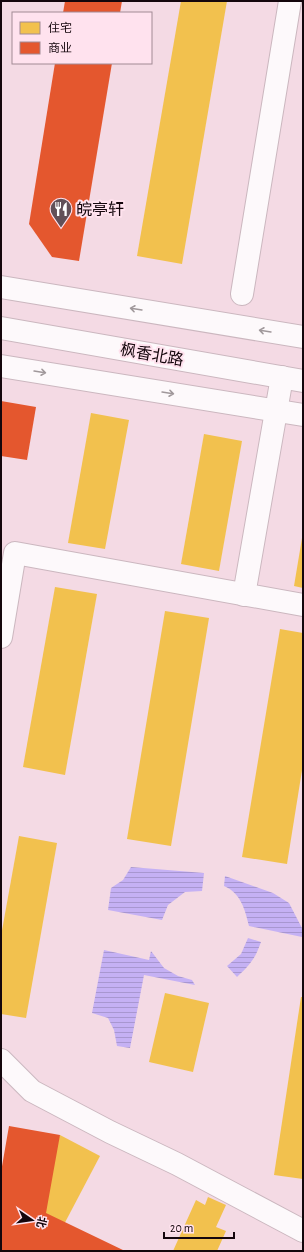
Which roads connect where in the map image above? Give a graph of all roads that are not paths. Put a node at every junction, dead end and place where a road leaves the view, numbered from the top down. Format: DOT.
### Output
graph roads {
  1 [pos="290,1"];
  2 [pos="1,287"];
  3 [pos="242,294"];
  4 [pos="1,328"];
  5 [pos="303,337"];
  6 [pos="1,366"];
  7 [pos="282,377"];
  8 [pos="303,380"];
  9 [pos="276,410"];
  10 [pos="303,414"];
  11 [pos="244,595"];
  12 [pos="303,605"];
  13 [pos="1,637"];
  14 [pos="1,1060"];
  15 [pos="303,1231"];
  1 -- 3 [label="street"];
  5 -- 2 [label="street, one-way"];
  4 -- 7 [label="street, 枫香北路"];
  6 -- 9 [label="street, one-way"];
  7 -- 8 [label="street, 枫香北路"];
  7 -- 9 [label="street"];
  9 -- 10 [label="street"];
  9 -- 11 [label="street"];
  11 -- 12 [label="street"];
  11 -- 13 [label="street"];
  14 -- 15 [label="street"];
}
